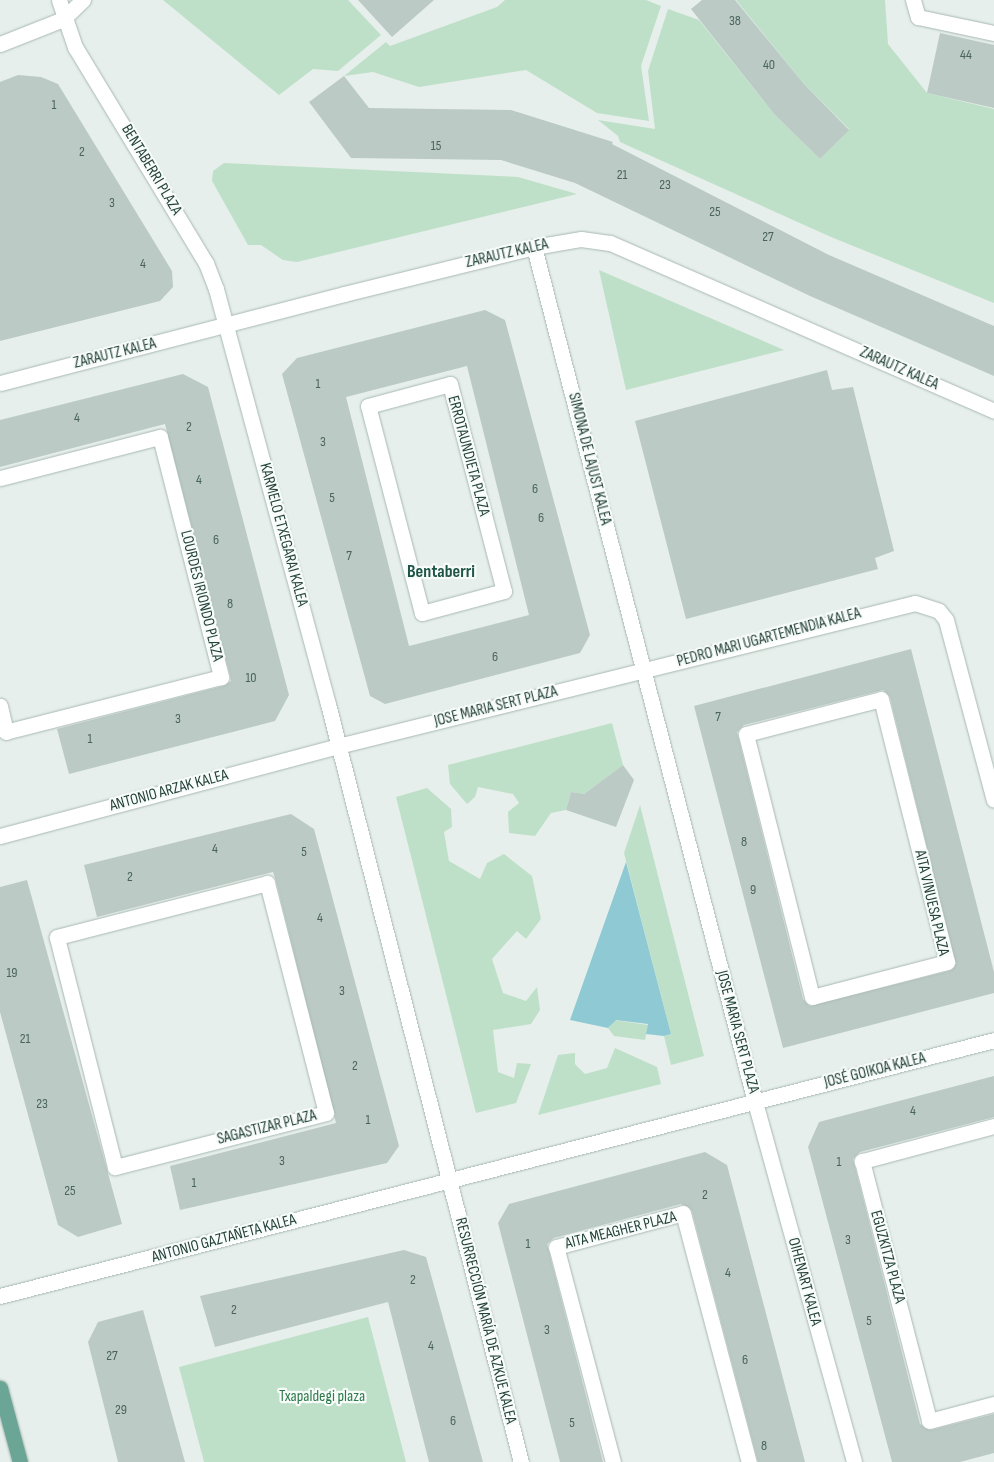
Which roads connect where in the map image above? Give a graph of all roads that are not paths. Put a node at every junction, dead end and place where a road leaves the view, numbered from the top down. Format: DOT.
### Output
graph roads {
  1 [pos="59,0"];
  2 [pos="83,0"];
  3 [pos="913,0"];
  4 [pos="64,20"];
  5 [pos="994,33"];
  6 [pos="0,44"];
  7 [pos="534,247"];
  8 [pos="226,326"];
  9 [pos="0,383"];
  10 [pos="994,411"];
  11 [pos="0,478"];
  12 [pos="422,613"];
  13 [pos="643,671"];
  14 [pos="0,706"];
  15 [pos="746,734"];
  16 [pos="338,746"];
  17 [pos="994,800"];
  18 [pos="0,836"];
  19 [pos="57,937"];
  20 [pos="994,1040"];
  21 [pos="755,1102"];
  22 [pos="994,1126"];
  23 [pos="448,1180"];
  24 [pos="0,1296"];
  25 [pos="0,1388"];
  26 [pos="994,1404"];
  27 [pos="20,1462"];
  28 [pos="521,1462"];
  29 [pos="613,1462"];
  30 [pos="749,1462"];
  31 [pos="854,1462"];
  1 -- 4 [label="street, BENTABERRI PLAZA"];
  2 -- 4 [label="street"];
  3 -- 5 [label="street"];
  4 -- 6 [label="street"];
  4 -- 8 [label="street, BENTABERRI PLAZA"];
  7 -- 8 [label="street, ZARAUTZ KALEA"];
  7 -- 10 [label="street, ZARAUTZ KALEA"];
  7 -- 13 [label="street, SIMONA DE LAJUST KALEA"];
  8 -- 9 [label="street, ZARAUTZ KALEA"];
  8 -- 16 [label="street, KARMELO ETXEGARAI KALEA"];
  11 -- 14 [label="street, LOURDES IRIONDO PLAZA"];
  12 -- 12 [label="street, ERROTAUNDIETA PLAZA"];
  13 -- 16 [label="street, JOSE MARIA SERT PLAZA"];
  13 -- 17 [label="street, PEDRO MARI UGARTEMENDIA KALEA"];
  13 -- 21 [label="street, JOSE MARIA SERT PLAZA"];
  15 -- 15 [label="street, AITA VINUESA PLAZA"];
  16 -- 18 [label="street, ANTONIO ARZAK KALEA"];
  16 -- 23 [label="street"];
  19 -- 19 [label="street, SAGASTIZAR PLAZA"];
  20 -- 21 [label="street, JOSÉ GOIKOA KALEA"];
  21 -- 23 [label="street, JOSE MARIA SERT PLAZA"];
  21 -- 31 [label="street, OIHENART KALEA"];
  22 -- 26 [label="street, EGUZKITZA PLAZA"];
  23 -- 24 [label="street, ANTONIO GAZTAÑETA KALEA"];
  23 -- 28 [label="street, RESURRECCIÓN MARÍA DE AZKUE KALEA"];
  25 -- 27 [label="main road"];
  29 -- 30 [label="street, AITA MEAGHER PLAZA"];
}
